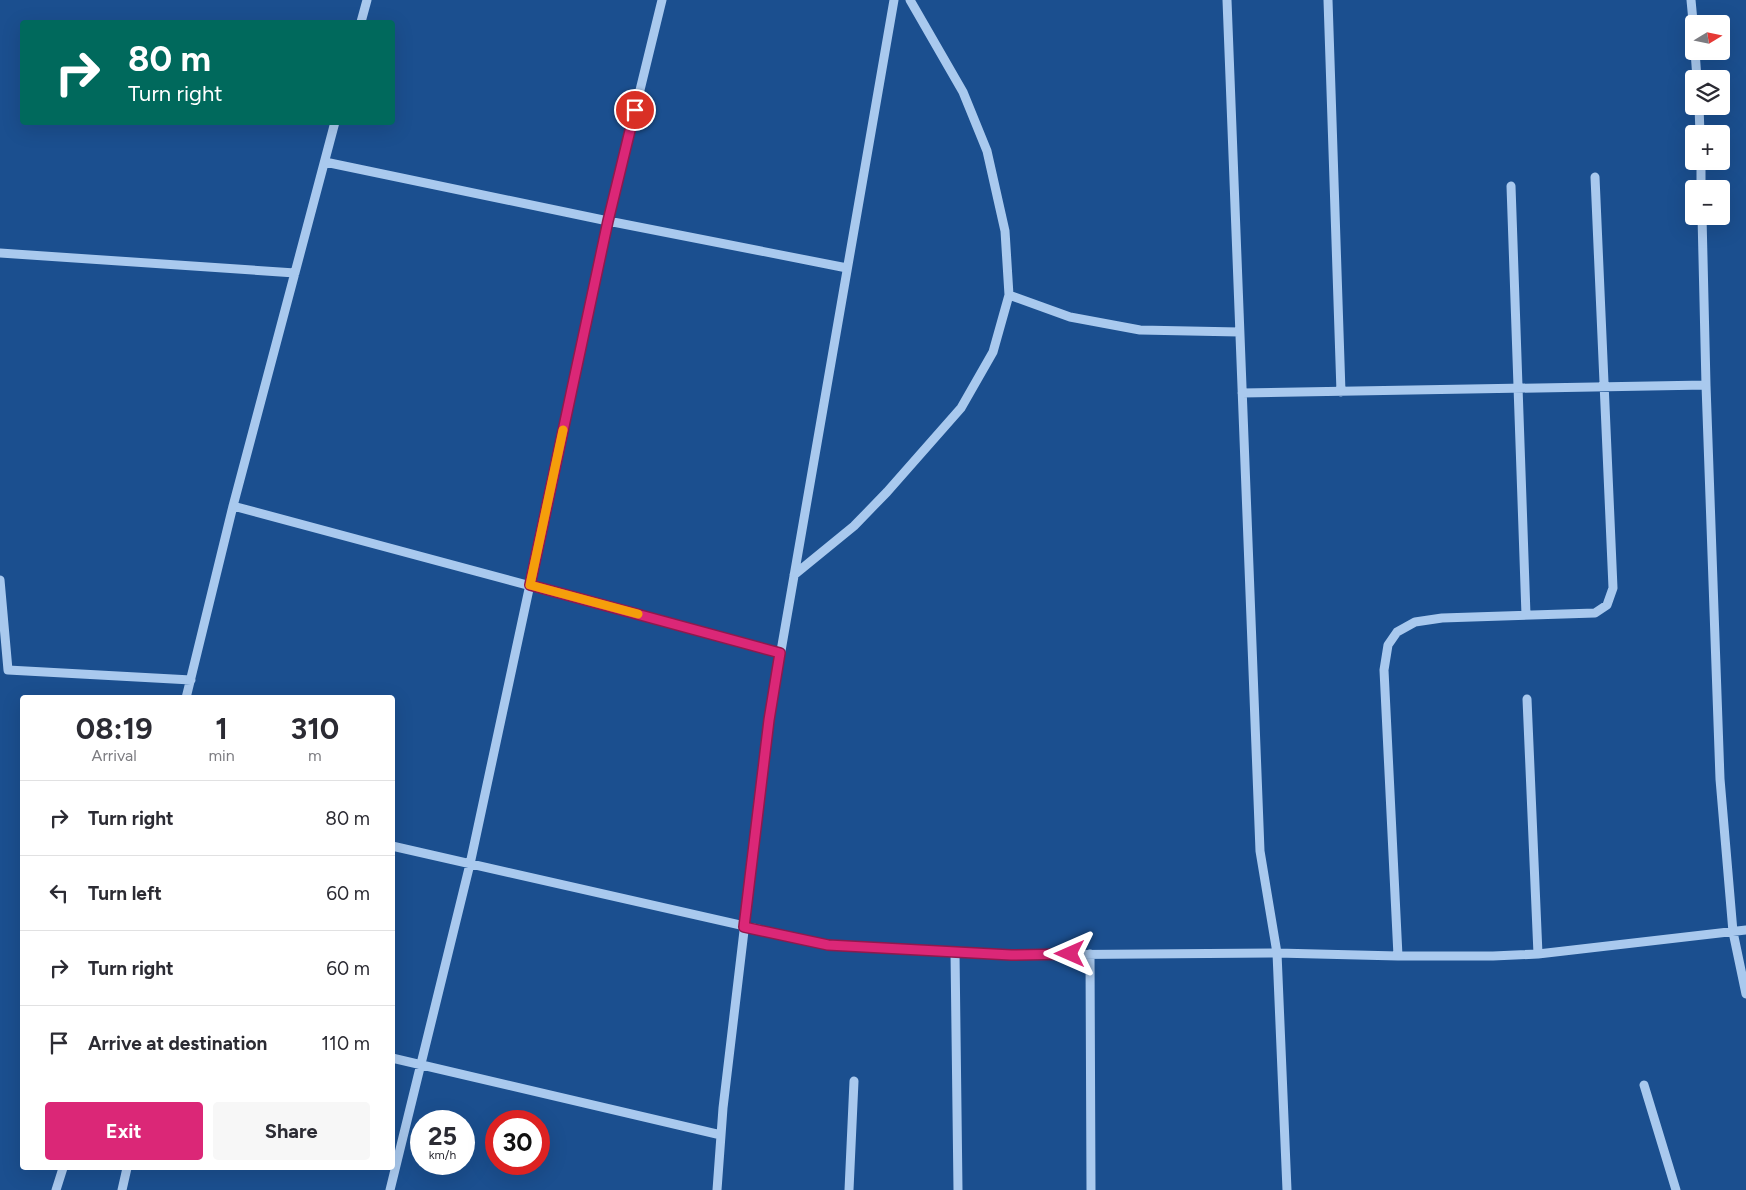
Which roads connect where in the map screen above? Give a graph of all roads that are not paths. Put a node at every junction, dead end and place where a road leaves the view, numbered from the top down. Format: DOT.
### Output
graph roads {
  1 [pos="367,0"];
  2 [pos="662,0"];
  3 [pos="894,0"];
  4 [pos="910,0"];
  5 [pos="1227,0"];
  6 [pos="1328,0"];
  7 [pos="1692,0"];
  8 [pos="1693,15"];
  9 [pos="362,20"];
  10 [pos="334,125"];
  11 [pos="325,162"];
  12 [pos="1595,177"];
  13 [pos="1511,186"];
  14 [pos="608,221"];
  15 [pos="1702,225"];
  16 [pos="0,253"];
  17 [pos="847,268"];
  18 [pos="295,273"];
  19 [pos="1009,295"];
  20 [pos="1240,332"];
  21 [pos="1706,385"];
  22 [pos="1604,387"];
  23 [pos="1518,389"];
  24 [pos="1341,392"];
  25 [pos="1242,394"];
  26 [pos="233,506"];
  27 [pos="794,575"];
  28 [pos="0,580"];
  29 [pos="530,585"];
  30 [pos="0,587"];
  31 [pos="1526,615"];
  32 [pos="780,653"];
  33 [pos="190,680"];
  34 [pos="187,695"];
  35 [pos="1527,699"];
  36 [pos="395,847"];
  37 [pos="470,864"];
  38 [pos="744,927"];
  39 [pos="1746,930"];
  40 [pos="1733,932"];
  41 [pos="955,952"];
  42 [pos="1276,953"];
  43 [pos="1090,954"];
  44 [pos="1538,954"];
  45 [pos="1398,956"];
  46 [pos="1746,994"];
  47 [pos="395,1059"];
  48 [pos="421,1065"];
  49 [pos="854,1081"];
  50 [pos="1644,1085"];
  51 [pos="721,1135"];
  52 [pos="62,1170"];
  53 [pos="127,1170"];
  54 [pos="395,1170"];
  55 [pos="395,1170"];
  56 [pos="56,1190"];
  57 [pos="122,1190"];
  58 [pos="390,1190"];
  59 [pos="717,1190"];
  60 [pos="848,1190"];
  61 [pos="958,1190"];
  62 [pos="1091,1190"];
  63 [pos="1287,1190"];
  64 [pos="1676,1190"];
  1 -- 9 [label="street"];
  2 -- 14 [label="street"];
  3 -- 17 [label="street"];
  4 -- 19 [label="street"];
  5 -- 20 [label="street"];
  6 -- 24 [label="street"];
  7 -- 8 [label="street"];
  10 -- 11 [label="street"];
  11 -- 14 [label="street"];
  11 -- 18 [label="street"];
  12 -- 22 [label="street"];
  13 -- 23 [label="street"];
  14 -- 17 [label="street"];
  14 -- 29 [label="street"];
  15 -- 21 [label="street"];
  16 -- 18 [label="street"];
  17 -- 27 [label="street"];
  18 -- 26 [label="street"];
  19 -- 20 [label="street"];
  19 -- 27 [label="street"];
  20 -- 25 [label="street"];
  21 -- 22 [label="street"];
  21 -- 40 [label="street"];
  22 -- 23 [label="street"];
  22 -- 31 [label="street"];
  23 -- 24 [label="street"];
  23 -- 31 [label="street"];
  24 -- 25 [label="street"];
  25 -- 42 [label="street"];
  26 -- 29 [label="street"];
  26 -- 33 [label="street"];
  27 -- 32 [label="street"];
  28 -- 30 [label="street"];
  29 -- 32 [label="street"];
  29 -- 37 [label="street"];
  30 -- 33 [label="street"];
  31 -- 45 [label="street"];
  32 -- 38 [label="street"];
  33 -- 34 [label="street"];
  35 -- 44 [label="street"];
  36 -- 37 [label="street"];
  37 -- 38 [label="street"];
  37 -- 48 [label="street"];
  38 -- 41 [label="street"];
  38 -- 51 [label="street"];
  39 -- 40 [label="street"];
  40 -- 44 [label="street"];
  40 -- 46 [label="street"];
  41 -- 43 [label="street"];
  41 -- 61 [label="street"];
  42 -- 43 [label="street"];
  42 -- 45 [label="street"];
  42 -- 63 [label="street"];
  43 -- 62 [label="street"];
  44 -- 45 [label="street"];
  47 -- 48 [label="street"];
  48 -- 51 [label="street"];
  48 -- 54 [label="street"];
  49 -- 60 [label="street"];
  50 -- 64 [label="street"];
  51 -- 59 [label="street"];
  52 -- 56 [label="street"];
  53 -- 57 [label="street"];
  55 -- 58 [label="street"];
}
